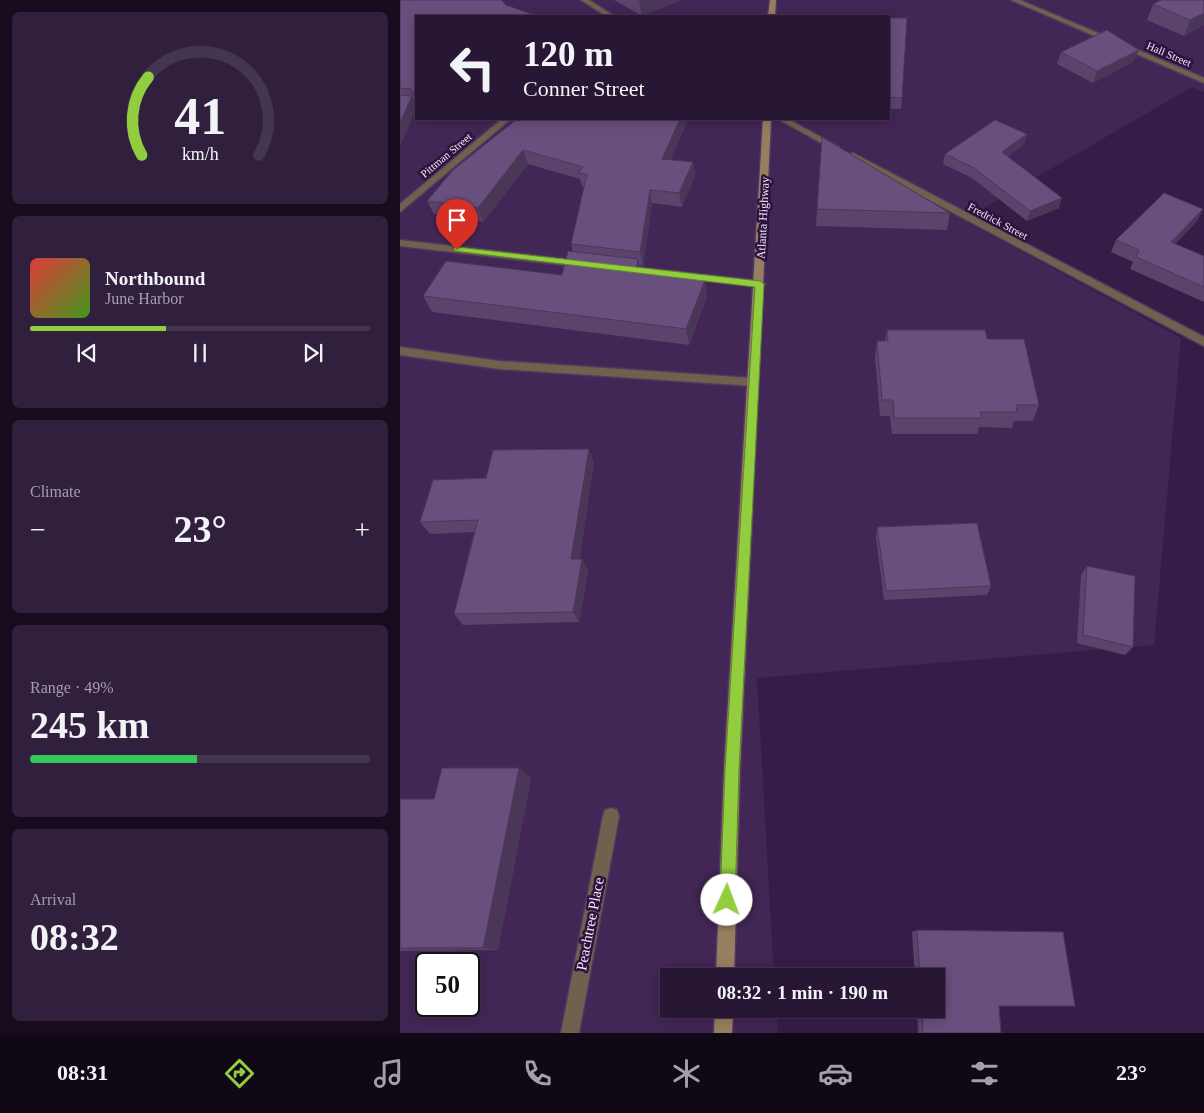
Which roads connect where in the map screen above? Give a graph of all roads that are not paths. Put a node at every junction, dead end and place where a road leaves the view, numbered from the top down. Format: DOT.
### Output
graph roads {
  1 [pos="584,0"];
  2 [pos="773,0"];
  3 [pos="1014,0"];
  4 [pos="608,15"];
  5 [pos="772,15"];
  6 [pos="1204,81"];
  7 [pos="506,120"];
  8 [pos="767,120"];
  9 [pos="784,120"];
  10 [pos="400,209"];
  11 [pos="400,243"];
  12 [pos="594,265"];
  13 [pos="614,268"];
  14 [pos="760,284"];
  15 [pos="1204,342"];
  16 [pos="400,351"];
  17 [pos="753,382"];
  18 [pos="611,816"];
  19 [pos="725,968"];
  20 [pos="724,1018"];
  21 [pos="570,1033"];
  22 [pos="723,1033"];
  1 -- 4 [label="street"];
  2 -- 5 [label="main road"];
  3 -- 6 [label="street, Hall Street"];
  7 -- 10 [label="street, Pittman Street"];
  8 -- 14 [label="main road, Atlanta Highway"];
  9 -- 15 [label="street, Fredrick Street"];
  11 -- 12 [label="street"];
  13 -- 14 [label="street"];
  14 -- 17 [label="main road, Atlanta Highway"];
  16 -- 17 [label="street"];
  17 -- 19 [label="main road, Atlanta Highway"];
  18 -- 21 [label="street, Peachtree Place"];
  20 -- 22 [label="main road"];
}
